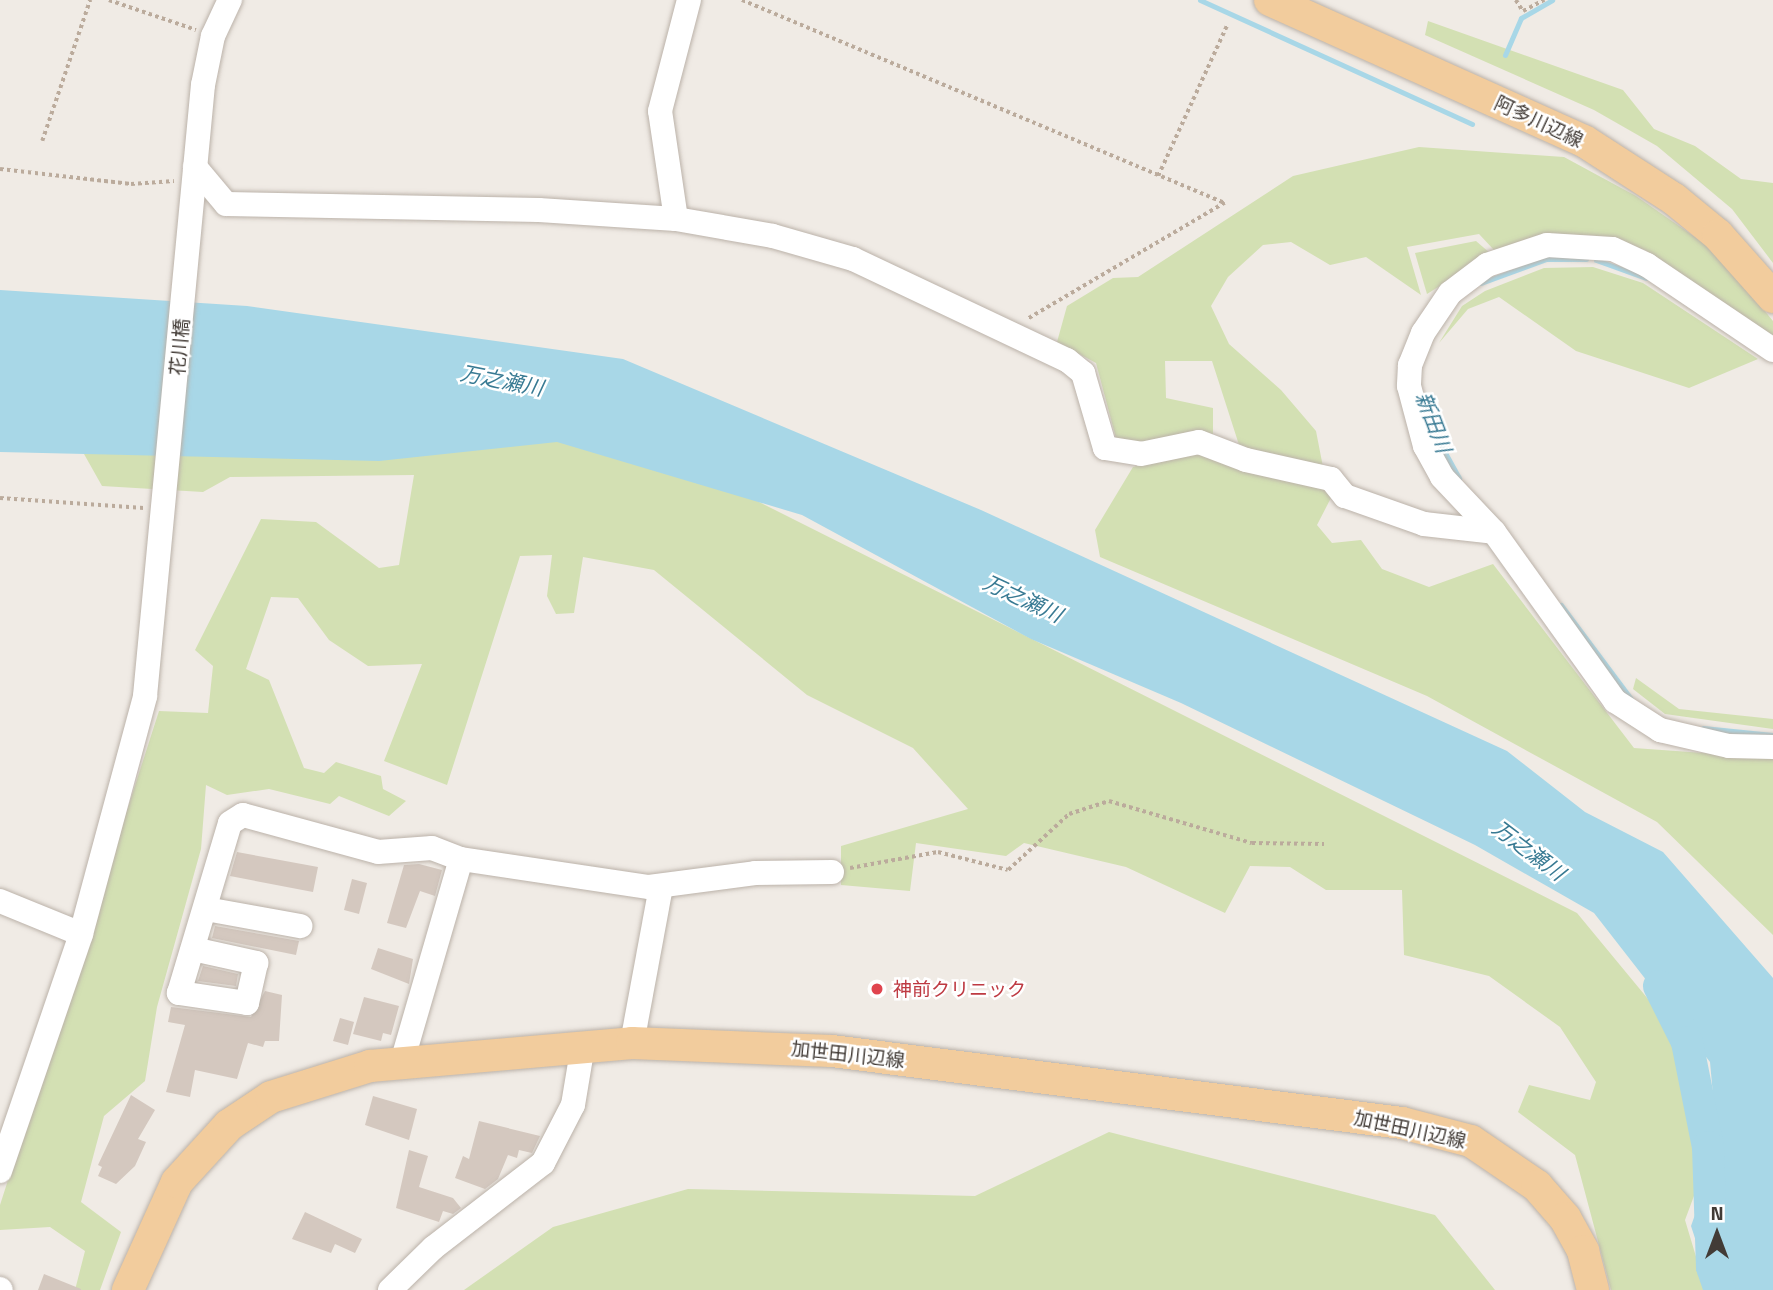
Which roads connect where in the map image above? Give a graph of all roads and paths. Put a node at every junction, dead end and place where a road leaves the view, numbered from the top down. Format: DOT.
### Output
graph roads {
  1 [pos="90,0"];
  2 [pos="109,0"];
  3 [pos="230,0"];
  4 [pos="690,0"];
  5 [pos="742,0"];
  6 [pos="1270,0"];
  7 [pos="1516,0"];
  8 [pos="1544,0"];
  9 [pos="120,2"];
  10 [pos="1227,25"];
  11 [pos="213,36"];
  12 [pos="42,141"];
  13 [pos="195,167"];
  14 [pos="0,169"];
  15 [pos="1158,176"];
  16 [pos="676,219"];
  17 [pos="1773,297"];
  18 [pos="1005,333"];
  19 [pos="1773,350"];
  20 [pos="0,498"];
  21 [pos="164,504"];
  22 [pos="1494,532"];
  23 [pos="1773,747"];
  24 [pos="1324,844"];
  25 [pos="461,859"];
  26 [pos="832,872"];
  27 [pos="661,887"];
  28 [pos="0,901"];
  29 [pos="206,909"];
  30 [pos="300,926"];
  31 [pos="81,934"];
  32 [pos="193,950"];
  33 [pos="632,1043"];
  34 [pos="583,1045"];
  35 [pos="402,1062"];
  36 [pos="0,1171"];
  37 [pos="128,1290"];
  38 [pos="390,1290"];
  39 [pos="1593,1290"];
  1 -- 12 [label="path"];
  2 -- 9 [label="path"];
  3 -- 11 [label="street, 花川橋"];
  4 -- 16 [label="street"];
  5 -- 15 [label="path"];
  6 -- 17 [label="main road, 阿多川辺線"];
  7 -- 8 [label="path"];
  9 -- 11 [label="path"];
  10 -- 15 [label="path"];
  11 -- 13 [label="street, 花川橋"];
  13 -- 14 [label="path"];
  13 -- 16 [label="street"];
  13 -- 21 [label="street, 花川橋"];
  15 -- 18 [label="path"];
  16 -- 18 [label="street"];
  18 -- 22 [label="street"];
  19 -- 22 [label="street"];
  20 -- 21 [label="path"];
  21 -- 31 [label="street, 花川橋"];
  22 -- 23 [label="street"];
  24 -- 26 [label="path"];
  25 -- 27 [label="street"];
  25 -- 29 [label="street"];
  25 -- 35 [label="street"];
  26 -- 27 [label="street"];
  27 -- 33 [label="street"];
  28 -- 31 [label="street"];
  29 -- 30 [label="street"];
  29 -- 32 [label="street"];
  31 -- 36 [label="street, 花川橋"];
  33 -- 34 [label="main road, 加世田川辺線"];
  33 -- 39 [label="main road, 加世田川辺線"];
  34 -- 35 [label="main road, 加世田川辺線"];
  34 -- 38 [label="street"];
  35 -- 37 [label="main road, 加世田川辺線"];
}
